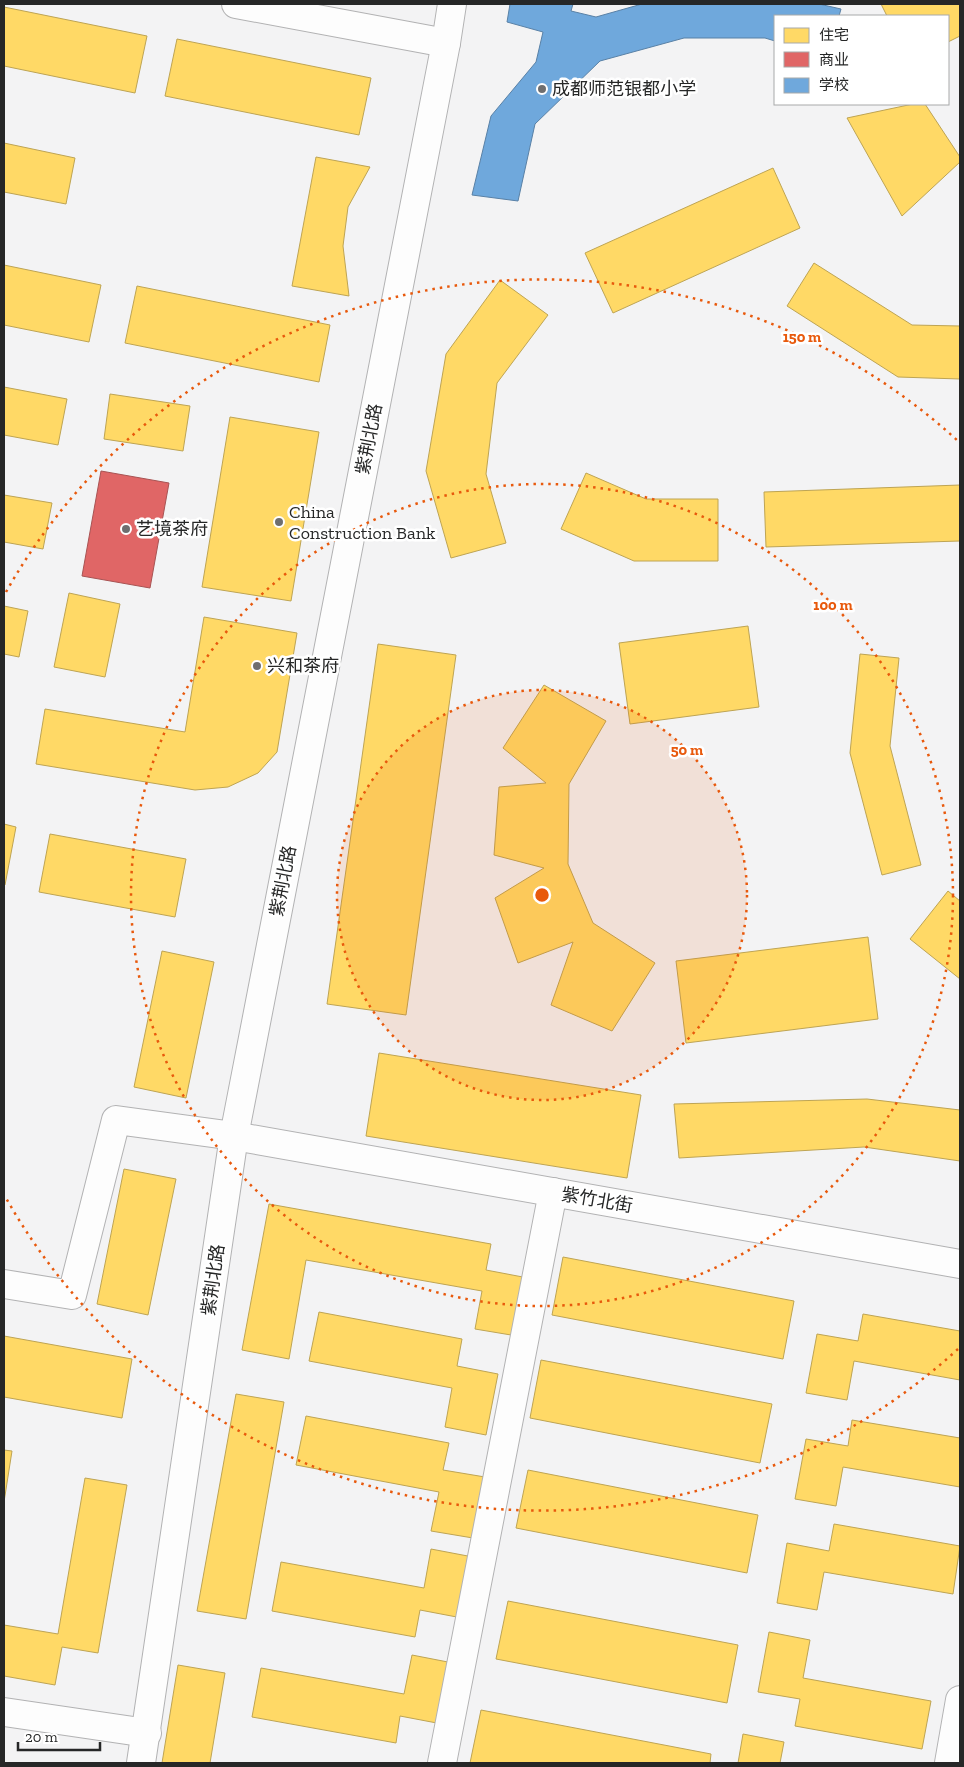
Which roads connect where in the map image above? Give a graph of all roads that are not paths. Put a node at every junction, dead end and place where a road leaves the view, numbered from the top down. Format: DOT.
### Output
graph roads {
  1 [pos="236,4"];
  2 [pos="452,4"];
  3 [pos="446,43"];
  4 [pos="234,1136"];
  5 [pos="553,1192"];
  6 [pos="960,1264"];
  7 [pos="4,1284"];
  8 [pos="960,1700"];
  9 [pos="4,1712"];
  10 [pos="146,1733"];
  11 [pos="141,1763"];
  12 [pos="442,1763"];
  13 [pos="949,1763"];
  1 -- 3 [label="street"];
  2 -- 3 [label="street, 紫荆北路"];
  3 -- 4 [label="street, 紫荆北路"];
  4 -- 5 [label="street, 紫竹北街"];
  4 -- 7 [label="street, 紫竹北街"];
  4 -- 10 [label="street, 紫荆北路"];
  5 -- 6 [label="street, 紫竹北街"];
  5 -- 12 [label="street"];
  8 -- 13 [label="street"];
  9 -- 10 [label="street"];
  10 -- 11 [label="street, 紫荆北路"];
}
